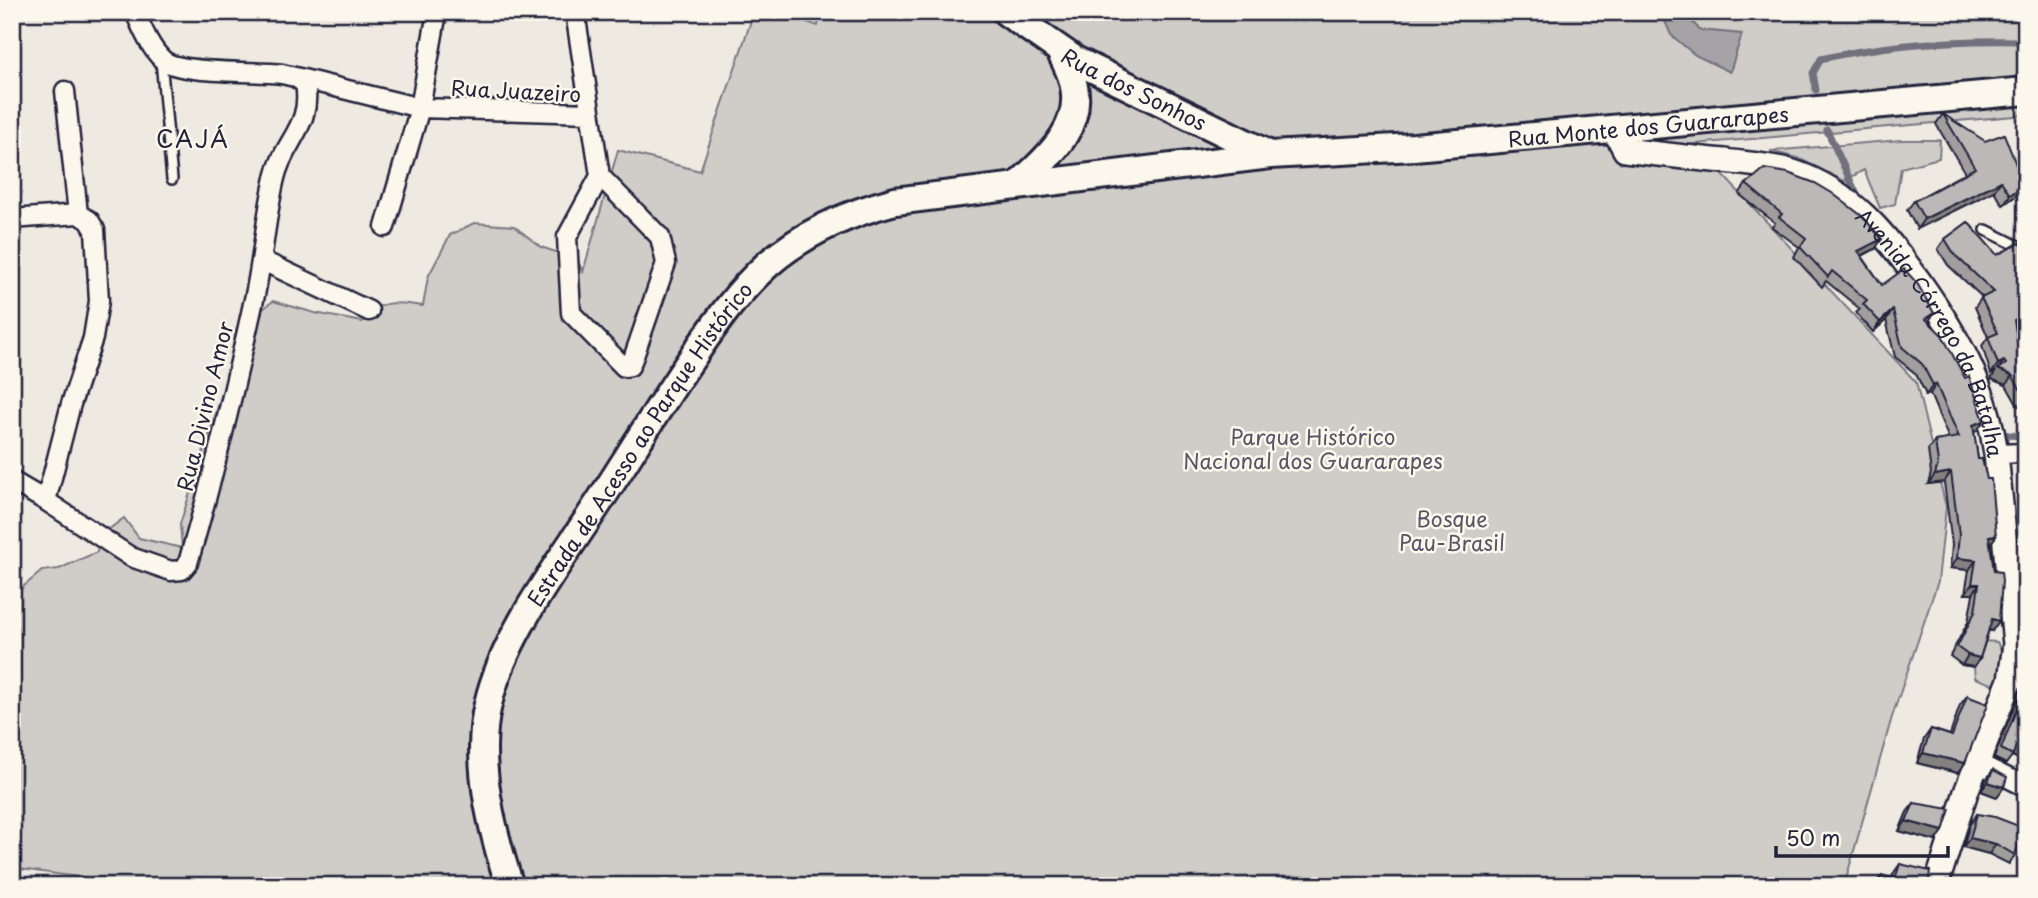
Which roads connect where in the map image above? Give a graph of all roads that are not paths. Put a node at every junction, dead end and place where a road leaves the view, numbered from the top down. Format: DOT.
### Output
graph roads {
  1 [pos="135,12"];
  2 [pos="437,12"];
  3 [pos="575,12"];
  4 [pos="1006,12"];
  5 [pos="1060,51"];
  6 [pos="161,59"];
  7 [pos="295,77"];
  8 [pos="65,91"];
  9 [pos="2026,91"];
  10 [pos="421,108"];
  11 [pos="590,113"];
  12 [pos="1613,128"];
  13 [pos="1270,155"];
  14 [pos="600,176"];
  15 [pos="172,180"];
  16 [pos="1018,185"];
  17 [pos="78,214"];
  18 [pos="12,219"];
  19 [pos="385,227"];
  20 [pos="1986,230"];
  21 [pos="2026,250"];
  22 [pos="261,260"];
  23 [pos="369,311"];
  24 [pos="2012,453"];
  25 [pos="12,481"];
  26 [pos="47,501"];
  27 [pos="2020,640"];
  28 [pos="1978,763"];
  29 [pos="2026,787"];
  30 [pos="510,886"];
  31 [pos="1936,886"];
  1 -- 6 [label="street"];
  2 -- 10 [label="street"];
  3 -- 11 [label="street"];
  4 -- 5 [label="main road, Rua dos Sonhos"];
  5 -- 13 [label="main road, Rua dos Sonhos"];
  5 -- 16 [label="main road"];
  6 -- 7 [label="street"];
  6 -- 15 [label="lane"];
  7 -- 10 [label="street"];
  7 -- 22 [label="street, Rua Divino Amor"];
  8 -- 17 [label="street"];
  9 -- 12 [label="main road, Rua Monte dos Guararapes"];
  10 -- 11 [label="street, Rua Juazeiro"];
  10 -- 19 [label="street"];
  11 -- 14 [label="street, Rua Juazeiro"];
  12 -- 13 [label="main road, Rua Monte dos Guararapes"];
  12 -- 24 [label="street, Avenida Córrego da Batalha"];
  13 -- 16 [label="main road, Estrada de Acesso ao Parque Histórico"];
  14 -- 14 [label="street"];
  16 -- 30 [label="main road, Estrada de Acesso ao Parque Histórico"];
  17 -- 18 [label="street"];
  17 -- 26 [label="street"];
  20 -- 21 [label="lane"];
  22 -- 23 [label="street"];
  22 -- 26 [label="street, Rua Divino Amor"];
  24 -- 27 [label="street, Avenida Córrego da Batalha"];
  25 -- 26 [label="street"];
  27 -- 28 [label="street, Avenida Córrego da Batalha"];
  28 -- 29 [label="street"];
  28 -- 31 [label="street, Avenida Córrego da Batalha"];
}
